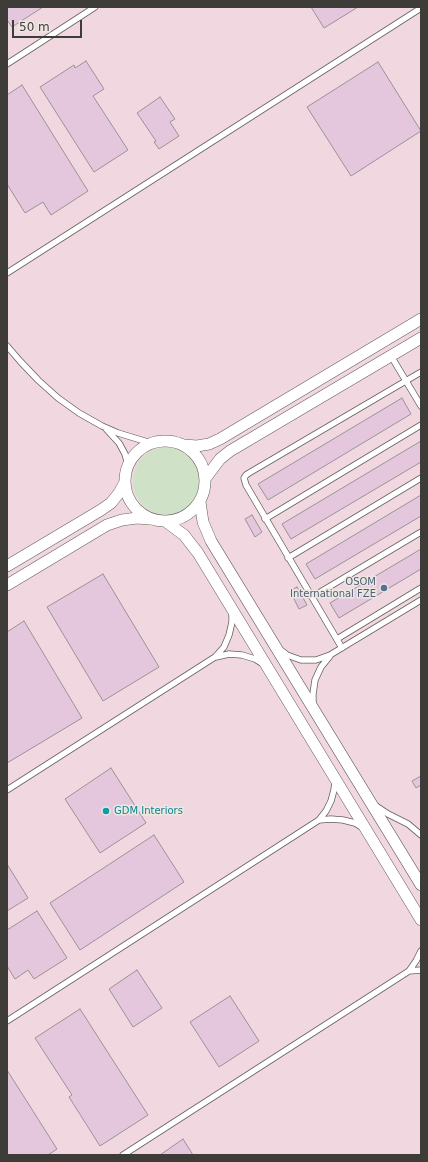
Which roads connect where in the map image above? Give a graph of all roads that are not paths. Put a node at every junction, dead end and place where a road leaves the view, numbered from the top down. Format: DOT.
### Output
graph roads {
  1 [pos="95,7"];
  2 [pos="421,8"];
  3 [pos="7,64"];
  4 [pos="7,273"];
  5 [pos="421,319"];
  6 [pos="421,338"];
  7 [pos="7,346"];
  8 [pos="391,356"];
  9 [pos="421,372"];
  10 [pos="406,381"];
  11 [pos="421,406"];
  12 [pos="421,425"];
  13 [pos="102,426"];
  14 [pos="151,443"];
  15 [pos="184,445"];
  16 [pos="128,465"];
  17 [pos="421,478"];
  18 [pos="205,479"];
  19 [pos="125,482"];
  20 [pos="200,502"];
  21 [pos="265,518"];
  22 [pos="152,519"];
  23 [pos="165,521"];
  24 [pos="421,532"];
  25 [pos="288,558"];
  26 [pos="7,566"];
  27 [pos="7,585"];
  28 [pos="421,588"];
  29 [pos="312,597"];
  30 [pos="421,600"];
  31 [pos="232,609"];
  32 [pos="337,639"];
  33 [pos="275,646"];
  34 [pos="342,648"];
  35 [pos="330,656"];
  36 [pos="215,657"];
  37 [pos="267,666"];
  38 [pos="314,709"];
  39 [pos="335,779"];
  40 [pos="7,790"];
  41 [pos="369,799"];
  42 [pos="319,820"];
  43 [pos="366,829"];
  44 [pos="421,835"];
  45 [pos="421,885"];
  46 [pos="421,920"];
  47 [pos="421,951"];
  48 [pos="421,970"];
  49 [pos="409,971"];
  50 [pos="7,1021"];
  51 [pos="123,1155"];
  1 -- 3 [label="lane"];
  2 -- 4 [label="lane"];
  5 -- 15 [label="street"];
  6 -- 8 [label="street"];
  7 -- 13 [label="lane"];
  8 -- 10 [label="lane"];
  8 -- 18 [label="street"];
  9 -- 10 [label="lane"];
  10 -- 11 [label="lane"];
  10 -- 21 [label="lane"];
  12 -- 21 [label="lane"];
  13 -- 14 [label="lane"];
  13 -- 16 [label="lane"];
  14 -- 15 [label="street"];
  14 -- 16 [label="street"];
  15 -- 18 [label="street"];
  16 -- 19 [label="street"];
  17 -- 25 [label="lane"];
  18 -- 20 [label="street"];
  19 -- 22 [label="street"];
  19 -- 26 [label="street"];
  20 -- 23 [label="street"];
  20 -- 33 [label="street"];
  21 -- 25 [label="lane"];
  22 -- 23 [label="street"];
  22 -- 27 [label="street"];
  23 -- 31 [label="street"];
  24 -- 29 [label="lane"];
  25 -- 29 [label="lane"];
  28 -- 32 [label="lane"];
  29 -- 32 [label="lane"];
  30 -- 34 [label="lane"];
  31 -- 36 [label="lane"];
  31 -- 37 [label="street"];
  32 -- 34 [label="lane"];
  33 -- 35 [label="lane"];
  33 -- 38 [label="street"];
  34 -- 35 [label="lane"];
  35 -- 38 [label="lane"];
  36 -- 37 [label="lane"];
  36 -- 40 [label="lane"];
  37 -- 39 [label="street"];
  38 -- 41 [label="street"];
  39 -- 42 [label="lane"];
  39 -- 43 [label="street"];
  41 -- 44 [label="lane"];
  41 -- 45 [label="street"];
  42 -- 43 [label="lane"];
  42 -- 50 [label="lane"];
  43 -- 46 [label="street"];
  47 -- 49 [label="lane"];
  48 -- 49 [label="lane"];
  49 -- 51 [label="lane"];
}
